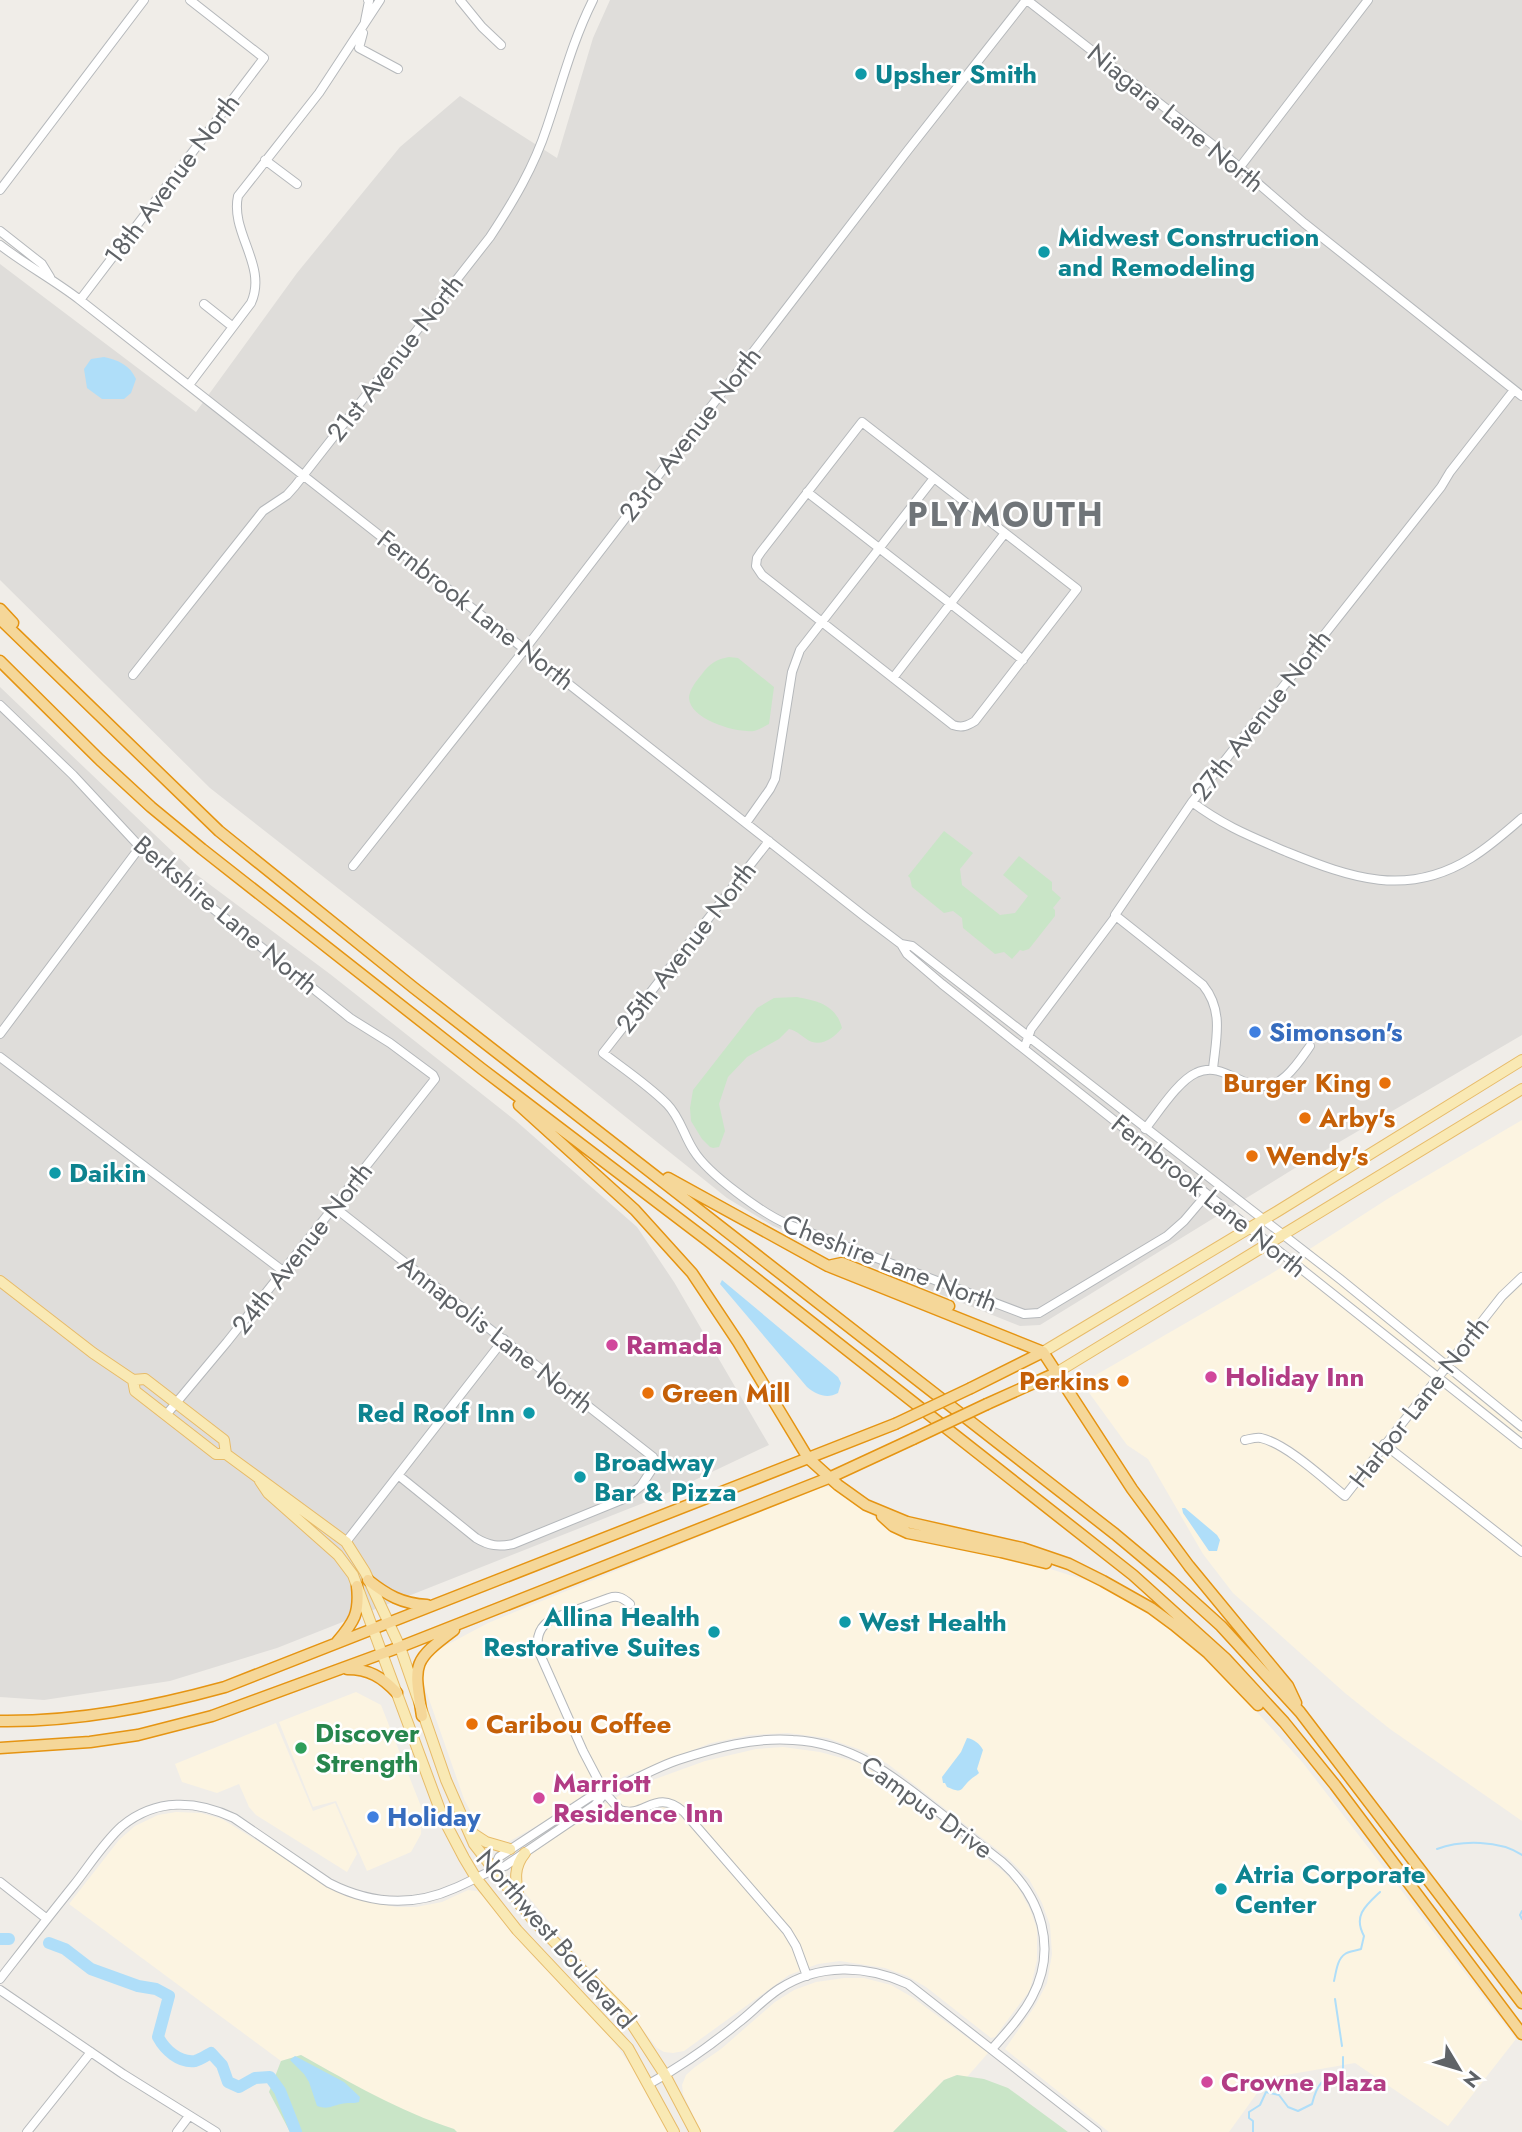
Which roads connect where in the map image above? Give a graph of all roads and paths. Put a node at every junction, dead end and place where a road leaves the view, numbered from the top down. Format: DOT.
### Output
graph roads {
  1 [pos="144,0"];
  2 [pos="190,0"];
  3 [pos="368,0"];
  4 [pos="380,0"];
  5 [pos="460,0"];
  6 [pos="593,0"];
  7 [pos="1026,0"];
  8 [pos="1368,0"];
  9 [pos="364,26"];
  10 [pos="501,45"];
  11 [pos="398,69"];
  12 [pos="265,160"];
  13 [pos="1240,167"];
  14 [pos="297,184"];
  15 [pos="0,190"];
  16 [pos="0,231"];
  17 [pos="0,245"];
  18 [pos="50,277"];
  19 [pos="80,300"];
  20 [pos="204,304"];
  21 [pos="233,327"];
  22 [pos="189,385"];
  23 [pos="1514,390"];
  24 [pos="1522,396"];
  25 [pos="304,475"];
  26 [pos="934,478"];
  27 [pos="807,492"];
  28 [pos="1005,533"];
  29 [pos="879,548"];
  30 [pos="950,604"];
  31 [pos="0,609"];
  32 [pos="0,619"];
  33 [pos="821,622"];
  34 [pos="25,643"];
  35 [pos="524,649"];
  36 [pos="1023,660"];
  37 [pos="0,662"];
  38 [pos="133,674"];
  39 [pos="893,678"];
  40 [pos="0,705"];
  41 [pos="1192,802"];
  42 [pos="1522,818"];
  43 [pos="746,823"];
  44 [pos="769,841"];
  45 [pos="140,847"];
  46 [pos="353,866"];
  47 [pos="1116,916"];
  48 [pos="901,944"];
  49 [pos="0,1034"];
  50 [pos="1028,1036"];
  51 [pos="1310,1046"];
  52 [pos="1024,1049"];
  53 [pos="603,1053"];
  54 [pos="0,1058"];
  55 [pos="1522,1060"];
  56 [pos="482,1069"];
  57 [pos="1213,1069"];
  58 [pos="435,1079"];
  59 [pos="1522,1089"];
  60 [pos="1145,1129"];
  61 [pos="618,1147"];
  62 [pos="1207,1194"];
  63 [pos="334,1207"];
  64 [pos="1263,1219"];
  65 [pos="1249,1227"];
  66 [pos="1283,1235"];
  67 [pos="1269,1244"];
  68 [pos="283,1271"];
  69 [pos="1522,1277"];
  70 [pos="0,1281"];
  71 [pos="504,1339"];
  72 [pos="1043,1352"];
  73 [pos="1447,1365"];
  74 [pos="1056,1373"];
  75 [pos="1437,1377"];
  76 [pos="133,1380"];
  77 [pos="177,1404"];
  78 [pos="166,1415"];
  79 [pos="1522,1427"];
  80 [pos="1245,1440"];
  81 [pos="1384,1444"];
  82 [pos="1522,1444"];
  83 [pos="226,1454"];
  84 [pos="808,1458"];
  85 [pos="398,1475"];
  86 [pos="831,1477"];
  87 [pos="258,1478"];
  88 [pos="346,1542"];
  89 [pos="1522,1552"];
  90 [pos="368,1580"];
  91 [pos="357,1586"];
  92 [pos="630,1604"];
  93 [pos="433,1605"];
  94 [pos="388,1621"];
  95 [pos="464,1622"];
  96 [pos="374,1628"];
  97 [pos="335,1644"];
  98 [pos="400,1647"];
  99 [pos="383,1654"];
  100 [pos="341,1669"];
  101 [pos="397,1693"];
  102 [pos="1300,1712"];
  103 [pos="422,1716"];
  104 [pos="0,1721"];
  105 [pos="0,1748"];
  106 [pos="1335,1785"];
  107 [pos="606,1793"];
  108 [pos="466,1827"];
  109 [pos="510,1849"];
  110 [pos="525,1853"];
  111 [pos="492,1870"];
  112 [pos="476,1878"];
  113 [pos="0,1882"];
  114 [pos="520,1905"];
  115 [pos="47,1919"];
  116 [pos="807,1976"];
  117 [pos="0,1979"];
  118 [pos="0,1990"];
  119 [pos="1522,2003"];
  120 [pos="1522,2034"];
  121 [pos="992,2049"];
  122 [pos="91,2052"];
  123 [pos="665,2075"];
  124 [pos="649,2084"];
  125 [pos="189,2116"];
  126 [pos="27,2132"];
  127 [pos="177,2132"];
  128 [pos="216,2132"];
  129 [pos="674,2132"];
  130 [pos="695,2132"];
  131 [pos="1097,2132"];
  1 -- 15 [label="street"];
  2 -- 19 [label="street, 18th Avenue North"];
  3 -- 9 [label="street"];
  4 -- 9 [label="street"];
  5 -- 10 [label="street"];
  6 -- 25 [label="street, 21st Avenue North"];
  7 -- 13 [label="street, Niagara Lane North"];
  7 -- 35 [label="street, 23rd Avenue North"];
  8 -- 13 [label="street"];
  9 -- 11 [label="street"];
  9 -- 12 [label="street"];
  12 -- 14 [label="street"];
  12 -- 21 [label="street"];
  13 -- 23 [label="street, Niagara Lane North"];
  16 -- 18 [label="street, Fernbrook Lane North"];
  17 -- 18 [label="street, Fernbrook Lane North"];
  18 -- 19 [label="street, Fernbrook Lane North"];
  19 -- 22 [label="street, Fernbrook Lane North"];
  20 -- 21 [label="street"];
  21 -- 22 [label="street"];
  22 -- 25 [label="street, Fernbrook Lane North"];
  23 -- 24 [label="street, Niagara Lane North"];
  23 -- 41 [label="street, 27th Avenue North"];
  25 -- 35 [label="street, Fernbrook Lane North"];
  25 -- 38 [label="street, 21st Avenue North"];
  26 -- 27 [label="street"];
  26 -- 28 [label="street"];
  26 -- 29 [label="street"];
  27 -- 29 [label="street"];
  27 -- 33 [label="street"];
  28 -- 30 [label="street"];
  28 -- 36 [label="street"];
  29 -- 30 [label="street"];
  29 -- 33 [label="street"];
  30 -- 36 [label="street"];
  30 -- 39 [label="street"];
  31 -- 34 [label="highway"];
  32 -- 34 [label="highway"];
  33 -- 39 [label="street"];
  33 -- 43 [label="street"];
  34 -- 61 [label="highway"];
  35 -- 43 [label="street, Fernbrook Lane North"];
  35 -- 46 [label="street, 23rd Avenue North"];
  36 -- 39 [label="street"];
  37 -- 56 [label="highway"];
  40 -- 45 [label="street, Berkshire Lane North"];
  41 -- 42 [label="street"];
  41 -- 47 [label="street, 27th Avenue North"];
  43 -- 44 [label="street, Fernbrook Lane North"];
  44 -- 48 [label="street, Fernbrook Lane North"];
  44 -- 53 [label="street, 25th Avenue North"];
  45 -- 49 [label="street"];
  45 -- 58 [label="street, Berkshire Lane North"];
  47 -- 50 [label="street, 27th Avenue North"];
  47 -- 57 [label="street"];
  48 -- 50 [label="street, Fernbrook Lane North"];
  48 -- 52 [label="street, Fernbrook Lane North"];
  50 -- 52 [label="street, 27th Avenue North"];
  50 -- 60 [label="street, Fernbrook Lane North"];
  51 -- 57 [label="street"];
  52 -- 62 [label="street, Fernbrook Lane North"];
  53 -- 62 [label="street, Cheshire Lane North"];
  54 -- 68 [label="street"];
  55 -- 64 [label="main road"];
  56 -- 84 [label="highway"];
  56 -- 106 [label="highway"];
  57 -- 60 [label="street"];
  58 -- 63 [label="street, 24th Avenue North"];
  59 -- 66 [label="main road"];
  60 -- 64 [label="street, Fernbrook Lane North"];
  61 -- 72 [label="highway"];
  61 -- 102 [label="highway"];
  62 -- 65 [label="street, Fernbrook Lane North"];
  63 -- 68 [label="street, 24th Avenue North"];
  63 -- 71 [label="street, Annapolis Lane North"];
  64 -- 65 [label="main road"];
  64 -- 66 [label="street, Fernbrook Lane North"];
  65 -- 67 [label="street, Fernbrook Lane North"];
  65 -- 72 [label="main road"];
  66 -- 67 [label="main road"];
  66 -- 73 [label="street, Fernbrook Lane North"];
  67 -- 74 [label="main road"];
  67 -- 75 [label="street, Fernbrook Lane North"];
  68 -- 77 [label="street, 24th Avenue North"];
  69 -- 73 [label="street, Harbor Lane North"];
  70 -- 76 [label="main road"];
  71 -- 85 [label="street"];
  71 -- 85 [label="street, Annapolis Lane North"];
  72 -- 74 [label="highway"];
  72 -- 84 [label="highway, bridge"];
  73 -- 75 [label="street, Harbor Lane North"];
  73 -- 79 [label="street, Fernbrook Lane North"];
  74 -- 86 [label="highway, bridge"];
  74 -- 102 [label="highway"];
  75 -- 81 [label="street, Harbor Lane North"];
  75 -- 82 [label="street, Fernbrook Lane North"];
  76 -- 77 [label="main road"];
  76 -- 78 [label="main road"];
  77 -- 78 [label="street, 24th Avenue North"];
  77 -- 83 [label="main road"];
  78 -- 83 [label="main road"];
  80 -- 81 [label="street, Harbor Lane North"];
  81 -- 89 [label="street"];
  83 -- 87 [label="main road"];
  84 -- 86 [label="highway"];
  84 -- 93 [label="highway"];
  85 -- 88 [label="street"];
  86 -- 95 [label="highway"];
  86 -- 106 [label="highway"];
  87 -- 88 [label="main road"];
  87 -- 91 [label="main road, Northwest Boulevard"];
  88 -- 90 [label="main road, Northwest Boulevard"];
  90 -- 93 [label="highway"];
  90 -- 94 [label="main road, Northwest Boulevard"];
  91 -- 96 [label="main road, Northwest Boulevard"];
  91 -- 97 [label="highway"];
  92 -- 107 [label="street"];
  93 -- 94 [label="highway"];
  94 -- 96 [label="highway"];
  94 -- 98 [label="main road, Northwest Boulevard"];
  95 -- 98 [label="highway"];
  95 -- 103 [label="highway"];
  96 -- 97 [label="highway"];
  96 -- 99 [label="main road, Northwest Boulevard"];
  97 -- 104 [label="highway"];
  98 -- 99 [label="highway"];
  98 -- 103 [label="main road, Northwest Boulevard"];
  99 -- 100 [label="highway"];
  99 -- 101 [label="main road, Northwest Boulevard"];
  100 -- 101 [label="highway"];
  100 -- 105 [label="highway"];
  101 -- 112 [label="main road, Northwest Boulevard"];
  102 -- 119 [label="highway"];
  103 -- 108 [label="main road, Northwest Boulevard"];
  106 -- 120 [label="highway"];
  107 -- 109 [label="street, Campus Drive"];
  107 -- 110 [label="street, Campus Drive"];
  107 -- 116 [label="street"];
  107 -- 121 [label="street, Campus Drive"];
  108 -- 109 [label="main road"];
  108 -- 111 [label="main road, Northwest Boulevard"];
  109 -- 111 [label="street, Campus Drive"];
  110 -- 111 [label="street, Campus Drive"];
  110 -- 114 [label="main road"];
  111 -- 112 [label="street, Campus Drive"];
  111 -- 114 [label="main road, Northwest Boulevard"];
  112 -- 115 [label="street, Campus Drive"];
  112 -- 124 [label="main road, Northwest Boulevard"];
  113 -- 115 [label="street"];
  114 -- 123 [label="main road, Northwest Boulevard"];
  115 -- 117 [label="street"];
  116 -- 121 [label="street"];
  116 -- 123 [label="street"];
  118 -- 122 [label="street"];
  121 -- 131 [label="street"];
  122 -- 125 [label="street"];
  122 -- 126 [label="street"];
  123 -- 124 [label="street"];
  123 -- 130 [label="main road, Northwest Boulevard"];
  124 -- 129 [label="main road, Northwest Boulevard"];
  125 -- 127 [label="street"];
  125 -- 128 [label="street"];
}
